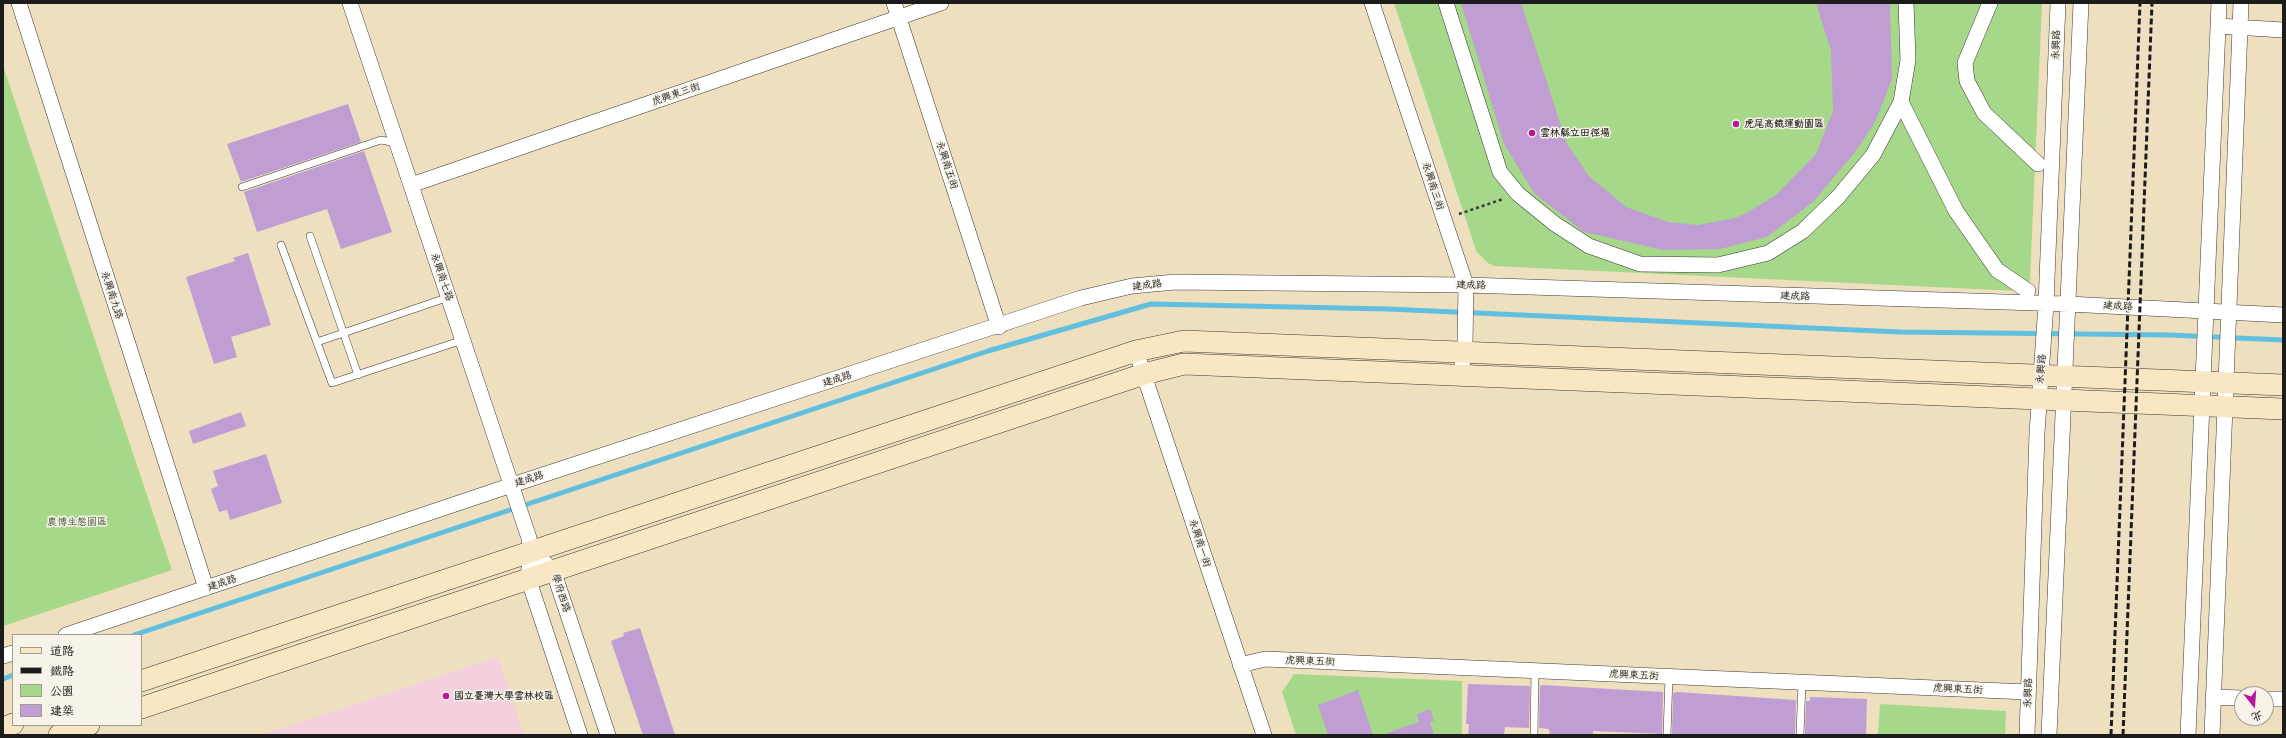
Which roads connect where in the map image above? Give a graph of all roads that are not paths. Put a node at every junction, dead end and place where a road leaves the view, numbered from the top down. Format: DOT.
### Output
graph roads {
  1 [pos="19,3"];
  2 [pos="350,3"];
  3 [pos="941,3"];
  4 [pos="1372,3"];
  5 [pos="1446,3"];
  6 [pos="1906,3"];
  7 [pos="1990,3"];
  8 [pos="2058,3"];
  9 [pos="2081,3"];
  10 [pos="2219,3"];
  11 [pos="2242,3"];
  12 [pos="897,10"];
  13 [pos="2218,26"];
  14 [pos="2240,27"];
  15 [pos="2283,30"];
  16 [pos="1901,102"];
  17 [pos="397,143"];
  18 [pos="2038,164"];
  19 [pos="412,185"];
  20 [pos="242,187"];
  21 [pos="310,236"];
  22 [pos="281,244"];
  23 [pos="1466,291"];
  24 [pos="2028,291"];
  25 [pos="449,297"];
  26 [pos="2045,309"];
  27 [pos="2068,309"];
  28 [pos="2283,315"];
  29 [pos="2206,317"];
  30 [pos="2227,318"];
  31 [pos="999,327"];
  32 [pos="343,333"];
  33 [pos="464,340"];
  34 [pos="317,342"];
  35 [pos="1464,348"];
  36 [pos="1136,352"];
  37 [pos="2041,372"];
  38 [pos="2065,372"];
  39 [pos="358,374"];
  40 [pos="1144,374"];
  41 [pos="1461,374"];
  42 [pos="2202,378"];
  43 [pos="2226,379"];
  44 [pos="2283,385"];
  45 [pos="2039,399"];
  46 [pos="2064,401"];
  47 [pos="2201,406"];
  48 [pos="2225,407"];
  49 [pos="2283,409"];
  50 [pos="514,491"];
  51 [pos="530,545"];
  52 [pos="554,570"];
  53 [pos="528,578"];
  54 [pos="206,588"];
  55 [pos="69,634"];
  56 [pos="1240,665"];
  57 [pos="1535,669"];
  58 [pos="1669,676"];
  59 [pos="142,682"];
  60 [pos="1802,682"];
  61 [pos="2028,692"];
  62 [pos="2213,697"];
  63 [pos="2234,698"];
  64 [pos="142,708"];
  65 [pos="86,726"];
  66 [pos="59,735"];
  67 [pos="580,735"];
  68 [pos="608,735"];
  69 [pos="1264,735"];
  70 [pos="1534,735"];
  71 [pos="1667,735"];
  72 [pos="1800,735"];
  73 [pos="2027,735"];
  74 [pos="2048,735"];
  75 [pos="2188,735"];
  76 [pos="2212,735"];
  1 -- 54 [label="street, 永興南九路"];
  2 -- 17 [label="street, 永興南七路"];
  3 -- 12 [label="street, 虎興東三街"];
  4 -- 23 [label="street, 永興南三街"];
  5 -- 16 [label="street"];
  6 -- 16 [label="street"];
  7 -- 18 [label="street"];
  8 -- 26 [label="street, 永興路"];
  9 -- 27 [label="street"];
  10 -- 13 [label="street"];
  11 -- 14 [label="street"];
  12 -- 19 [label="street, 虎興東三街"];
  12 -- 31 [label="street, 永興南五街"];
  13 -- 14 [label="street"];
  13 -- 29 [label="street"];
  14 -- 15 [label="street"];
  14 -- 30 [label="street"];
  16 -- 24 [label="street"];
  17 -- 19 [label="street, 永興南七路"];
  17 -- 20 [label="lane"];
  19 -- 25 [label="street, 永興南七路"];
  21 -- 32 [label="lane"];
  22 -- 34 [label="lane"];
  23 -- 26 [label="street, 建成路"];
  23 -- 31 [label="street, 建成路"];
  23 -- 35 [label="street, 永興南三街"];
  25 -- 32 [label="lane"];
  25 -- 33 [label="street, 永興南七路"];
  26 -- 27 [label="street, 建成路"];
  26 -- 37 [label="street, 永興路"];
  27 -- 29 [label="street, 建成路"];
  27 -- 38 [label="street"];
  28 -- 30 [label="street, 建成路"];
  29 -- 30 [label="street, 建成路"];
  29 -- 42 [label="street"];
  30 -- 43 [label="street"];
  31 -- 50 [label="street, 建成路"];
  32 -- 34 [label="lane"];
  32 -- 39 [label="lane"];
  33 -- 39 [label="lane"];
  33 -- 50 [label="street, 永興南七路"];
  34 -- 39 [label="lane"];
  35 -- 36 [label="street"];
  35 -- 37 [label="street"];
  35 -- 41 [label="street, 永興南三街"];
  36 -- 40 [label="street, 永興南一街"];
  36 -- 51 [label="street"];
  37 -- 38 [label="street"];
  37 -- 45 [label="street, 永興路"];
  38 -- 42 [label="street"];
  38 -- 46 [label="street"];
  40 -- 41 [label="street"];
  40 -- 52 [label="street"];
  40 -- 56 [label="street, 永興南一街"];
  41 -- 45 [label="street"];
  42 -- 43 [label="street"];
  42 -- 47 [label="street"];
  43 -- 44 [label="street"];
  43 -- 48 [label="street"];
  45 -- 46 [label="street"];
  45 -- 61 [label="street, 永興路"];
  46 -- 47 [label="street"];
  46 -- 74 [label="street"];
  47 -- 48 [label="street"];
  47 -- 75 [label="street"];
  48 -- 49 [label="street"];
  48 -- 62 [label="street"];
  50 -- 51 [label="street, 永興南七路"];
  50 -- 54 [label="street, 建成路"];
  51 -- 52 [label="street, 學府西路"];
  51 -- 53 [label="street"];
  51 -- 59 [label="street"];
  52 -- 53 [label="street"];
  52 -- 68 [label="street, 學府西路"];
  53 -- 64 [label="street"];
  53 -- 67 [label="street"];
  54 -- 55 [label="street, 建成路"];
  56 -- 57 [label="street, 虎興東五街"];
  56 -- 69 [label="street, 永興南一街"];
  57 -- 58 [label="street, 虎興東五街"];
  57 -- 70 [label="lane"];
  58 -- 60 [label="street, 虎興東五街"];
  58 -- 71 [label="lane"];
  60 -- 61 [label="street, 虎興東五街"];
  60 -- 72 [label="lane"];
  61 -- 73 [label="street, 永興路"];
  62 -- 63 [label="street"];
  62 -- 76 [label="street"];
  65 -- 66 [label="street"];
}
